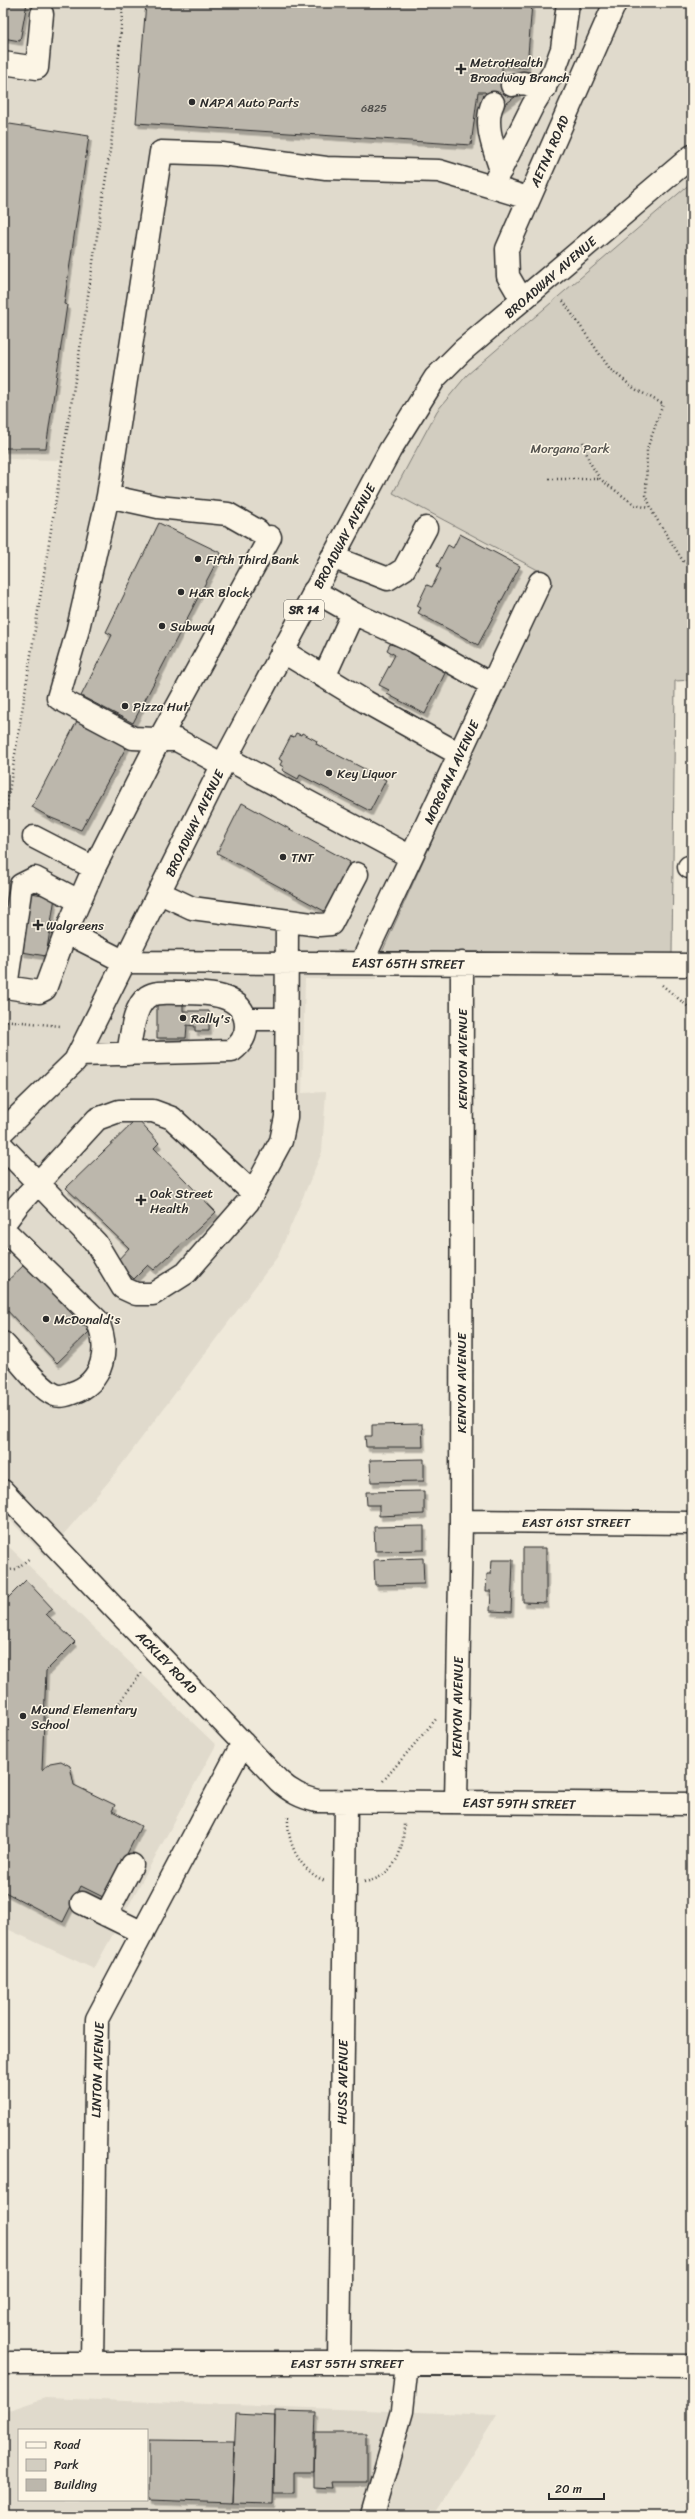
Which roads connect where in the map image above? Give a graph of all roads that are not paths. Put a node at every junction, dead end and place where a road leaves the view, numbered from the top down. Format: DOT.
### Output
graph roads {
  1 [pos="568,3"];
  2 [pos="615,3"];
  3 [pos="42,14"];
  4 [pos="3,63"];
  5 [pos="512,85"];
  6 [pos="545,88"];
  7 [pos="493,102"];
  8 [pos="692,156"];
  9 [pos="496,178"];
  10 [pos="528,198"];
  11 [pos="522,300"];
  12 [pos="108,496"];
  13 [pos="426,528"];
  14 [pos="332,557"];
  15 [pos="540,582"];
  16 [pos="314,591"];
  17 [pos="353,613"];
  18 [pos="282,651"];
  19 [pos="324,677"];
  20 [pos="492,685"];
  21 [pos="160,738"];
  22 [pos="459,754"];
  23 [pos="224,762"];
  24 [pos="34,837"];
  25 [pos="411,857"];
  26 [pos="94,868"];
  27 [pos="357,874"];
  28 [pos="160,893"];
  29 [pos="79,901"];
  30 [pos="287,922"];
  31 [pos="66,932"];
  32 [pos="125,962"];
  33 [pos="287,962"];
  34 [pos="362,962"];
  35 [pos="462,963"];
  36 [pos="692,965"];
  37 [pos="246,1018"];
  38 [pos="286,1019"];
  39 [pos="128,1054"];
  40 [pos="78,1055"];
  41 [pos="3,1132"];
  42 [pos="3,1147"];
  43 [pos="39,1183"];
  44 [pos="253,1193"];
  45 [pos="3,1225"];
  46 [pos="3,1229"];
  47 [pos="3,1343"];
  48 [pos="3,1491"];
  49 [pos="461,1521"];
  50 [pos="692,1523"];
  51 [pos="243,1743"];
  52 [pos="346,1802"];
  53 [pos="456,1802"];
  54 [pos="692,1804"];
  55 [pos="132,1865"];
  56 [pos="82,1903"];
  57 [pos="106,1915"];
  58 [pos="143,1933"];
  59 [pos="92,2362"];
  60 [pos="3,2363"];
  61 [pos="339,2363"];
  62 [pos="406,2363"];
  63 [pos="692,2366"];
  64 [pos="372,2516"];
  1 -- 6 [label="street"];
  2 -- 10 [label="street, AETNA ROAD"];
  3 -- 4 [label="street"];
  5 -- 6 [label="street"];
  6 -- 9 [label="street"];
  7 -- 9 [label="street"];
  8 -- 11 [label="street, BROADWAY AVENUE / SR 14"];
  9 -- 10 [label="street"];
  9 -- 12 [label="street"];
  10 -- 11 [label="street, AETNA ROAD"];
  11 -- 14 [label="street, BROADWAY AVENUE / SR 14"];
  12 -- 21 [label="street"];
  12 -- 21 [label="street"];
  13 -- 14 [label="street"];
  14 -- 16 [label="street, BROADWAY AVENUE / SR 14"];
  15 -- 20 [label="street, MORGANA AVENUE"];
  16 -- 17 [label="street"];
  16 -- 18 [label="street, BROADWAY AVENUE / SR 14"];
  17 -- 19 [label="street"];
  17 -- 20 [label="street"];
  18 -- 19 [label="street"];
  18 -- 23 [label="street, BROADWAY AVENUE / SR 14"];
  19 -- 22 [label="street"];
  20 -- 22 [label="street, MORGANA AVENUE"];
  21 -- 23 [label="street"];
  21 -- 26 [label="street"];
  22 -- 25 [label="street, MORGANA AVENUE"];
  23 -- 25 [label="street"];
  23 -- 28 [label="street, BROADWAY AVENUE / SR 14"];
  24 -- 26 [label="street"];
  25 -- 34 [label="street, MORGANA AVENUE"];
  26 -- 29 [label="street"];
  27 -- 30 [label="street"];
  28 -- 30 [label="street"];
  28 -- 32 [label="street, BROADWAY AVENUE / SR 14"];
  29 -- 31 [label="street"];
  29 -- 31 [label="street"];
  30 -- 33 [label="street"];
  31 -- 32 [label="street"];
  32 -- 33 [label="street, EAST 65TH STREET"];
  32 -- 40 [label="street, BROADWAY AVENUE / SR 14"];
  33 -- 34 [label="street, EAST 65TH STREET"];
  33 -- 38 [label="street"];
  34 -- 35 [label="street, EAST 65TH STREET"];
  35 -- 36 [label="street, EAST 65TH STREET"];
  35 -- 49 [label="street, KENYON AVENUE"];
  37 -- 38 [label="street"];
  37 -- 39 [label="street"];
  37 -- 39 [label="street"];
  38 -- 44 [label="street"];
  39 -- 40 [label="street"];
  40 -- 41 [label="street, BROADWAY AVENUE / SR 14"];
  42 -- 43 [label="street"];
  43 -- 44 [label="street"];
  43 -- 44 [label="street"];
  43 -- 45 [label="street"];
  46 -- 47 [label="street"];
  48 -- 51 [label="street, ACKLEY ROAD"];
  49 -- 50 [label="street, EAST 61ST STREET"];
  49 -- 53 [label="street, KENYON AVENUE"];
  51 -- 52 [label="street, ACKLEY ROAD"];
  51 -- 58 [label="street, LINTON AVENUE"];
  52 -- 53 [label="street, EAST 59TH STREET"];
  52 -- 61 [label="street, HUSS AVENUE"];
  53 -- 54 [label="street, EAST 59TH STREET"];
  55 -- 57 [label="street"];
  56 -- 57 [label="street"];
  57 -- 58 [label="street"];
  58 -- 59 [label="street, LINTON AVENUE"];
  59 -- 60 [label="street, EAST 55TH STREET"];
  59 -- 61 [label="street, EAST 55TH STREET"];
  61 -- 62 [label="street, EAST 55TH STREET"];
  62 -- 63 [label="street, EAST 55TH STREET"];
  62 -- 64 [label="street"];
}
